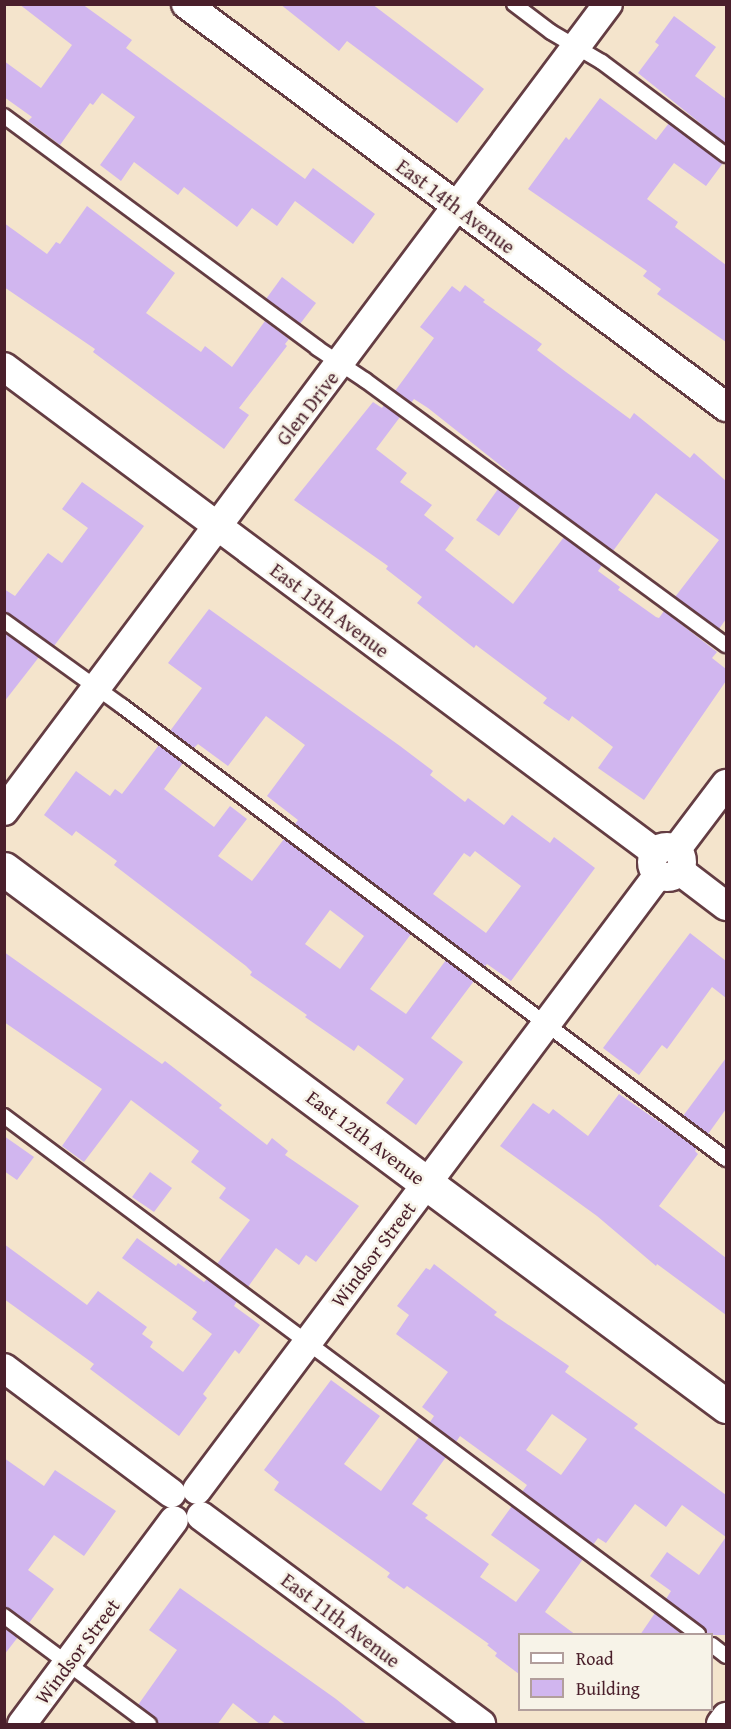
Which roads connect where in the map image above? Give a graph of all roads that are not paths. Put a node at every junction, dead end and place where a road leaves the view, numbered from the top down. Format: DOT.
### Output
graph roads {
  1 [pos="186,4"];
  2 [pos="514,4"];
  3 [pos="608,4"];
  4 [pos="577,47"];
  5 [pos="4,116"];
  6 [pos="726,155"];
  7 [pos="457,207"];
  8 [pos="341,364"];
  9 [pos="4,367"];
  10 [pos="726,407"];
  11 [pos="218,527"];
  12 [pos="4,621"];
  13 [pos="726,645"];
  14 [pos="97,688"];
  15 [pos="726,784"];
  16 [pos="4,811"];
  17 [pos="668,862"];
  18 [pos="4,869"];
  19 [pos="726,906"];
  20 [pos="546,1025"];
  21 [pos="4,1116"];
  22 [pos="726,1160"];
  23 [pos="427,1183"];
  24 [pos="307,1343"];
  25 [pos="4,1368"];
  26 [pos="726,1406"];
  27 [pos="186,1505"];
  28 [pos="4,1616"];
  29 [pos="695,1633"];
  30 [pos="713,1646"];
  31 [pos="726,1656"];
  32 [pos="68,1663"];
  33 [pos="726,1717"];
  34 [pos="22,1725"];
  35 [pos="149,1725"];
  36 [pos="481,1725"];
  37 [pos="721,1725"];
  1 -- 7 [label="street, East 14th Avenue"];
  2 -- 4 [label="lane"];
  3 -- 4 [label="street, Glen Drive"];
  4 -- 6 [label="lane"];
  4 -- 7 [label="street, Glen Drive"];
  5 -- 8 [label="lane"];
  7 -- 8 [label="street, Glen Drive"];
  7 -- 10 [label="street, East 14th Avenue"];
  8 -- 11 [label="street, Glen Drive"];
  8 -- 13 [label="lane"];
  9 -- 11 [label="street, East 13th Avenue"];
  11 -- 14 [label="street, Glen Drive"];
  11 -- 17 [label="street, East 13th Avenue"];
  12 -- 14 [label="lane"];
  14 -- 16 [label="street, Glen Drive"];
  14 -- 20 [label="lane"];
  15 -- 17 [label="street, Windsor Street"];
  17 -- 19 [label="street, East 13th Avenue"];
  17 -- 20 [label="street, Windsor Street"];
  18 -- 23 [label="street, East 12th Avenue"];
  20 -- 22 [label="lane"];
  20 -- 23 [label="street, Windsor Street"];
  21 -- 24 [label="lane"];
  23 -- 24 [label="street, Windsor Street"];
  23 -- 26 [label="street, East 12th Avenue"];
  24 -- 27 [label="street, Windsor Street"];
  24 -- 29 [label="lane"];
  25 -- 27 [label="street, East 11th Avenue"];
  27 -- 32 [label="street, Windsor Street"];
  27 -- 36 [label="street, East 11th Avenue"];
  28 -- 32 [label="lane"];
  30 -- 31 [label="lane"];
  32 -- 34 [label="street, Windsor Street"];
  32 -- 35 [label="lane"];
  33 -- 37 [label="street"];
}
